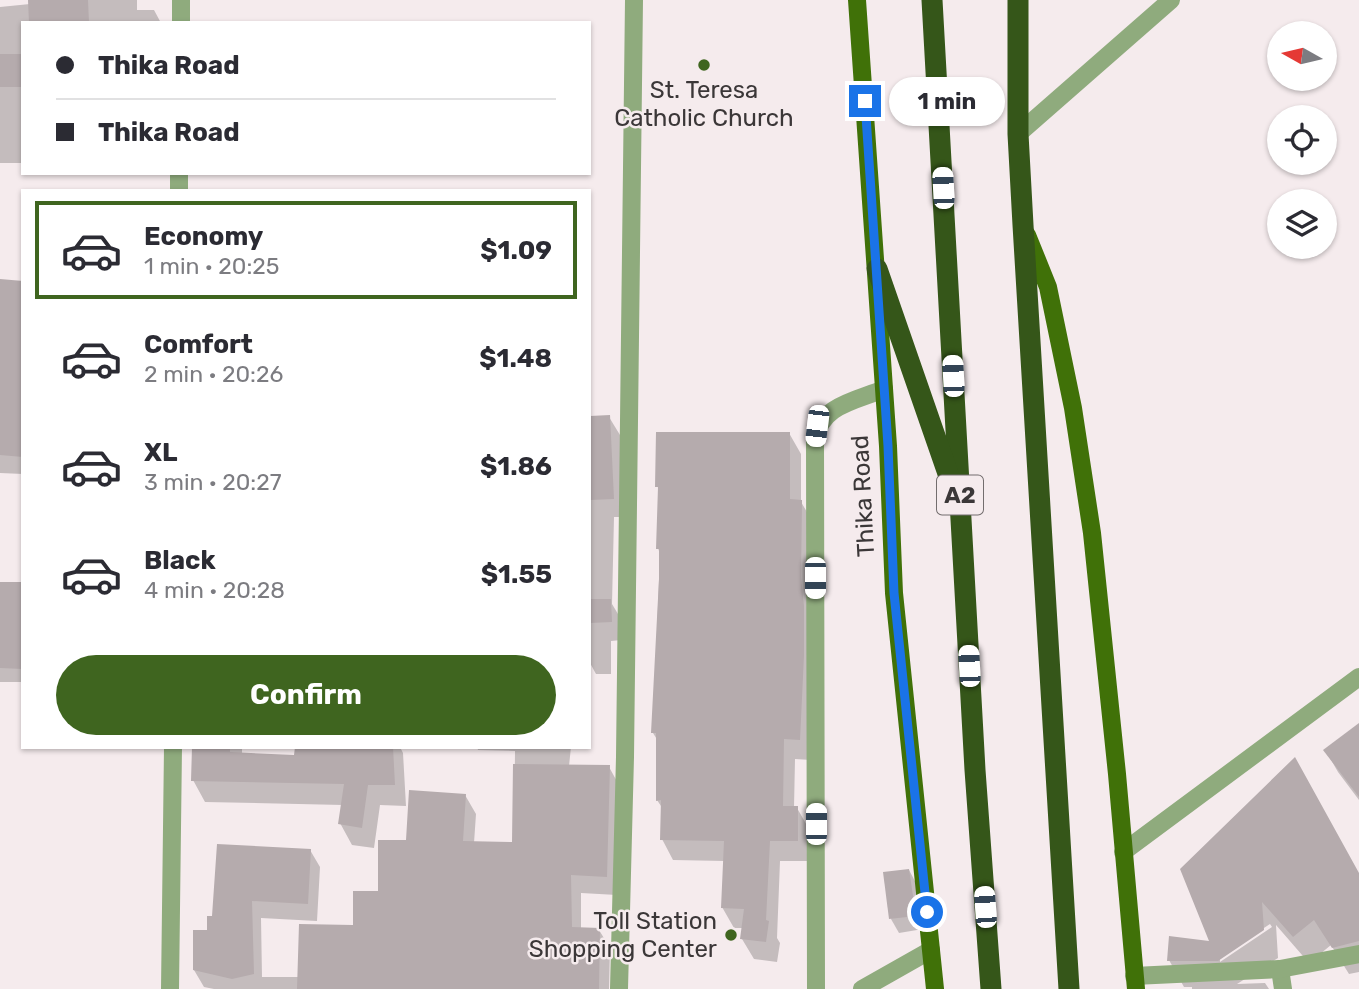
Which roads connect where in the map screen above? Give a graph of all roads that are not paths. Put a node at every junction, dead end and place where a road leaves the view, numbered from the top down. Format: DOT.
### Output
graph roads {
  1 [pos="181,0"];
  2 [pos="634,0"];
  3 [pos="857,0"];
  4 [pos="932,0"];
  5 [pos="1018,0"];
  6 [pos="1171,0"];
  7 [pos="181,21"];
  8 [pos="1018,134"];
  9 [pos="1023,225"];
  10 [pos="877,269"];
  11 [pos="884,389"];
  12 [pos="961,510"];
  13 [pos="1359,677"];
  14 [pos="173,749"];
  15 [pos="1123,852"];
  16 [pos="931,950"];
  17 [pos="1359,954"];
  18 [pos="1280,969"];
  19 [pos="1135,982"];
  20 [pos="170,989"];
  21 [pos="619,989"];
  22 [pos="816,989"];
  23 [pos="862,989"];
  24 [pos="934,989"];
  25 [pos="991,989"];
  26 [pos="1069,989"];
  27 [pos="1283,989"];
  1 -- 7 [label="street"];
  2 -- 21 [label="street"];
  3 -- 10 [label="main road, Thika Road"];
  4 -- 12 [label="highway, A2"];
  5 -- 8 [label="highway"];
  6 -- 8 [label="street"];
  8 -- 9 [label="highway"];
  9 -- 15 [label="main road"];
  9 -- 26 [label="highway"];
  10 -- 11 [label="main road, Thika Road"];
  10 -- 12 [label="highway"];
  11 -- 16 [label="main road, Thika Road"];
  11 -- 22 [label="street"];
  12 -- 25 [label="highway, A2"];
  13 -- 15 [label="street"];
  14 -- 20 [label="street"];
  15 -- 19 [label="main road"];
  16 -- 23 [label="street"];
  16 -- 24 [label="main road, Thika Road"];
  17 -- 18 [label="street"];
  18 -- 19 [label="street"];
  18 -- 27 [label="street"];
}
